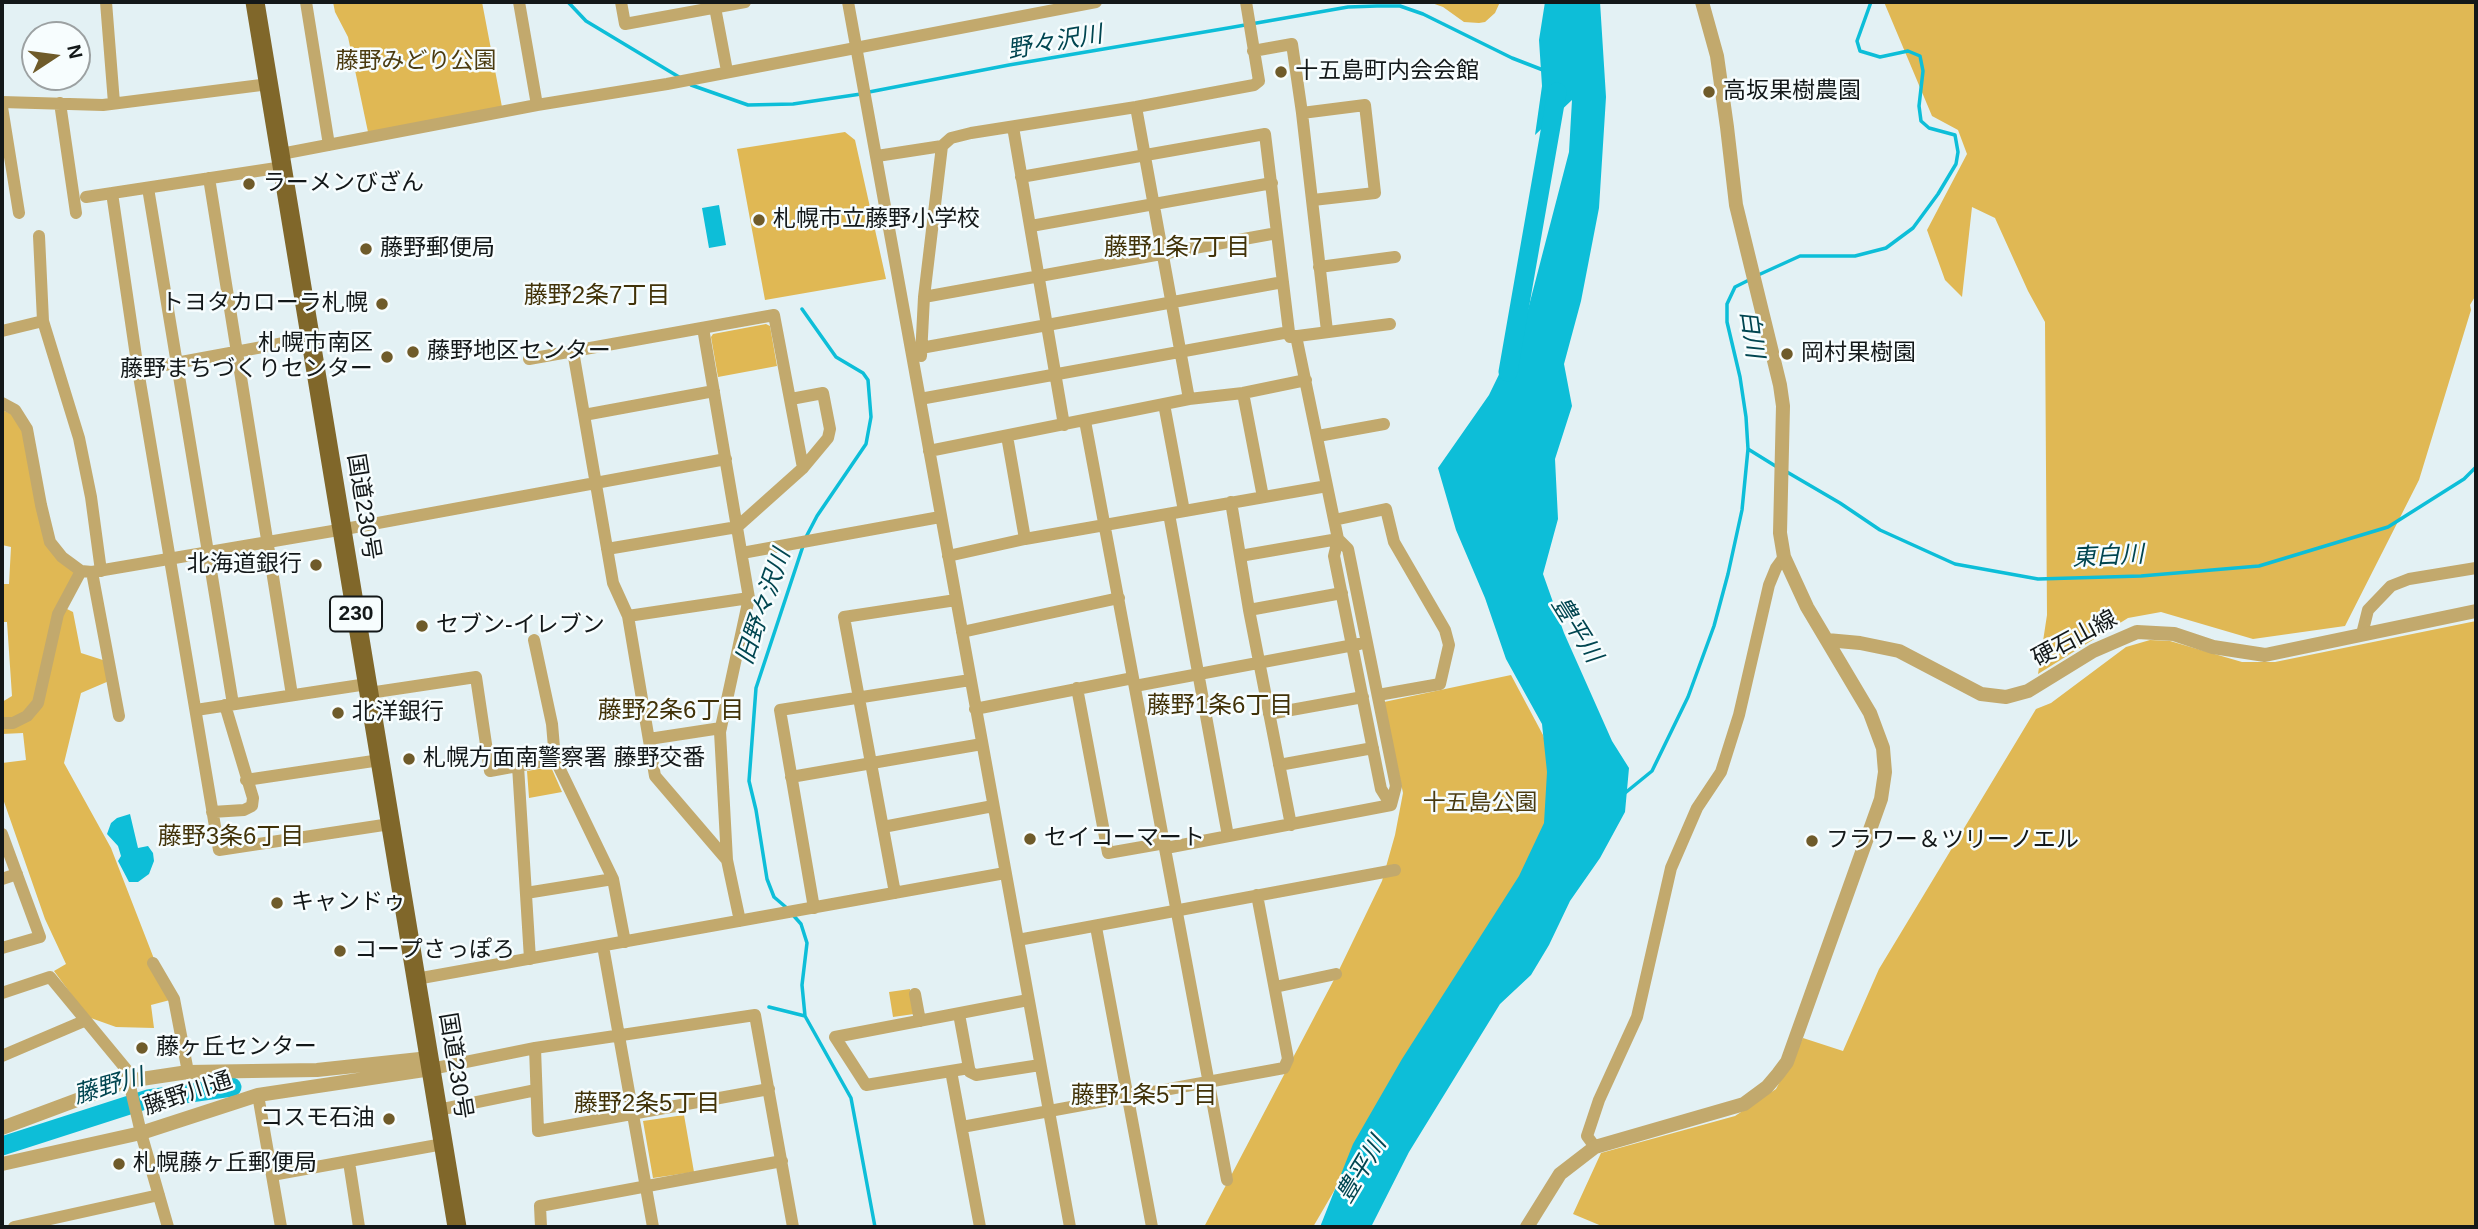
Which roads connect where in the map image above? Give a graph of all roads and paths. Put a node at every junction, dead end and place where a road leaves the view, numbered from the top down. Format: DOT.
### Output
graph roads {
  1 [pos="106,2"];
  2 [pos="255,2"];
  3 [pos="306,2"];
  4 [pos="519,2"];
  5 [pos="621,2"];
  6 [pos="745,2"];
  7 [pos="848,2"];
  8 [pos="1096,2"];
  9 [pos="1246,2"];
  10 [pos="1702,2"];
  11 [pos="714,5"];
  12 [pos="1039,7"];
  13 [pos="856,47"];
  14 [pos="1253,47"];
  15 [pos="727,71"];
  16 [pos="269,84"];
  17 [pos="2,102"];
  18 [pos="60,103"];
  19 [pos="114,103"];
  20 [pos="537,105"];
  21 [pos="2,107"];
  22 [pos="1136,107"];
  23 [pos="1302,113"];
  24 [pos="1013,127"];
  25 [pos="330,145"];
  26 [pos="942,146"];
  27 [pos="1145,155"];
  28 [pos="877,156"];
  29 [pos="282,161"];
  30 [pos="1021,177"];
  31 [pos="209,178"];
  32 [pos="1272,183"];
  33 [pos="148,188"];
  34 [pos="112,193"];
  35 [pos="86,197"];
  36 [pos="1313,200"];
  37 [pos="1154,205"];
  38 [pos="76,213"];
  39 [pos="19,214"];
  40 [pos="1031,226"];
  41 [pos="1277,233"];
  42 [pos="39,236"];
  43 [pos="1163,253"];
  44 [pos="1395,257"];
  45 [pos="1320,267"];
  46 [pos="1039,277"];
  47 [pos="1283,282"];
  48 [pos="925,297"];
  49 [pos="1171,303"];
  50 [pos="43,321"];
  51 [pos="1390,324"];
  52 [pos="1047,326"];
  53 [pos="703,328"];
  54 [pos="2,331"];
  55 [pos="1327,331"];
  56 [pos="1292,334"];
  57 [pos="311,338"];
  58 [pos="921,348"];
  59 [pos="573,351"];
  60 [pos="1180,351"];
  61 [pos="238,352"];
  62 [pos="529,359"];
  63 [pos="177,363"];
  64 [pos="138,370"];
  65 [pos="1055,373"];
  66 [pos="1306,380"];
  67 [pos="714,391"];
  68 [pos="1243,393"];
  69 [pos="790,399"];
  70 [pos="919,399"];
  71 [pos="1189,399"];
  72 [pos="2,403"];
  73 [pos="1164,404"];
  74 [pos="584,415"];
  75 [pos="1085,421"];
  76 [pos="1384,424"];
  77 [pos="1064,425"];
  78 [pos="1007,436"];
  79 [pos="1318,436"];
  80 [pos="929,451"];
  81 [pos="726,459"];
  82 [pos="803,468"];
  83 [pos="597,482"];
  84 [pos="1327,486"];
  85 [pos="1263,497"];
  86 [pos="1231,502"];
  87 [pos="1184,511"];
  88 [pos="1169,514"];
  89 [pos="940,517"];
  90 [pos="1334,520"];
  91 [pos="1105,526"];
  92 [pos="737,527"];
  93 [pos="342,530"];
  94 [pos="1025,539"];
  95 [pos="1338,539"];
  96 [pos="268,542"];
  97 [pos="607,549"];
  98 [pos="742,553"];
  99 [pos="207,554"];
  100 [pos="948,556"];
  101 [pos="1240,556"];
  102 [pos="1784,557"];
  103 [pos="170,560"];
  104 [pos="2476,568"];
  105 [pos="91,571"];
  106 [pos="1342,593"];
  107 [pos="749,597"];
  108 [pos="1119,598"];
  109 [pos="956,600"];
  110 [pos="1249,610"];
  111 [pos="2476,611"];
  112 [pos="628,616"];
  113 [pos="962,632"];
  114 [pos="2362,634"];
  115 [pos="534,640"];
  116 [pos="1827,640"];
  117 [pos="1366,643"];
  118 [pos="1352,646"];
  119 [pos="1259,662"];
  120 [pos="1197,674"];
  121 [pos="970,680"];
  122 [pos="1134,682"];
  123 [pos="368,688"];
  124 [pos="1077,688"];
  125 [pos="292,695"];
  126 [pos="1378,695"];
  127 [pos="1363,697"];
  128 [pos="859,698"];
  129 [pos="229,705"];
  130 [pos="975,709"];
  131 [pos="196,710"];
  132 [pos="1269,714"];
  133 [pos="119,716"];
  134 [pos="2,723"];
  135 [pos="721,727"];
  136 [pos="649,740"];
  137 [pos="982,744"];
  138 [pos="1373,748"];
  139 [pos="555,759"];
  140 [pos="380,760"];
  141 [pos="871,763"];
  142 [pos="1279,765"];
  143 [pos="518,766"];
  144 [pos="792,777"];
  145 [pos="246,780"];
  146 [pos="1391,805"];
  147 [pos="993,806"];
  148 [pos="212,812"];
  149 [pos="390,824"];
  150 [pos="1291,825"];
  151 [pos="883,827"];
  152 [pos="2,834"];
  153 [pos="1228,836"];
  154 [pos="1166,845"];
  155 [pos="727,860"];
  156 [pos="1395,870"];
  157 [pos="1004,873"];
  158 [pos="17,874"];
  159 [pos="2,879"];
  160 [pos="613,879"];
  161 [pos="526,893"];
  162 [pos="895,893"];
  163 [pos="1257,895"];
  164 [pos="814,908"];
  165 [pos="1178,911"];
  166 [pos="740,921"];
  167 [pos="1097,926"];
  168 [pos="1018,940"];
  169 [pos="625,942"];
  170 [pos="603,946"];
  171 [pos="2,948"];
  172 [pos="530,959"];
  173 [pos="153,963"];
  174 [pos="1336,974"];
  175 [pos="416,979"];
  176 [pos="1275,987"];
  177 [pos="2,993"];
  178 [pos="915,994"];
  179 [pos="1028,1000"];
  180 [pos="959,1014"];
  181 [pos="84,1021"];
  182 [pos="920,1021"];
  183 [pos="619,1036"];
  184 [pos="536,1048"];
  185 [pos="2,1056"];
  186 [pos="430,1063"];
  187 [pos="1040,1065"];
  188 [pos="969,1068"];
  189 [pos="951,1070"];
  190 [pos="188,1072"];
  191 [pos="1209,1082"];
  192 [pos="129,1084"];
  193 [pos="769,1089"];
  194 [pos="536,1090"];
  195 [pos="258,1096"];
  196 [pos="1128,1096"];
  197 [pos="438,1110"];
  198 [pos="1049,1111"];
  199 [pos="633,1114"];
  200 [pos="962,1127"];
  201 [pos="2,1128"];
  202 [pos="140,1128"];
  203 [pos="443,1144"];
  204 [pos="1595,1147"];
  205 [pos="349,1161"];
  206 [pos="782,1161"];
  207 [pos="2,1164"];
  208 [pos="272,1175"];
  209 [pos="1227,1180"];
  210 [pos="645,1186"];
  211 [pos="159,1195"];
  212 [pos="14,1227"];
  213 [pos="167,1227"];
  214 [pos="281,1227"];
  215 [pos="359,1227"];
  216 [pos="457,1227"];
  217 [pos="541,1227"];
  218 [pos="653,1227"];
  219 [pos="793,1227"];
  220 [pos="980,1227"];
  221 [pos="1070,1227"];
  222 [pos="1152,1227"];
  223 [pos="1527,1227"];
  1 -- 19 [label="street"];
  2 -- 16 [label="highway, 国道230号 / 230"];
  3 -- 25 [label="street"];
  4 -- 20 [label="street"];
  5 -- 11 [label="street"];
  6 -- 11 [label="street"];
  7 -- 13 [label="street"];
  8 -- 12 [label="street"];
  9 -- 14 [label="street"];
  10 -- 102 [label="street"];
  11 -- 15 [label="street"];
  12 -- 13 [label="street"];
  13 -- 15 [label="street"];
  13 -- 28 [label="street"];
  14 -- 22 [label="street"];
  14 -- 23 [label="street"];
  15 -- 20 [label="street"];
  16 -- 19 [label="street"];
  16 -- 29 [label="highway, 国道230号 / 230"];
  17 -- 18 [label="street"];
  18 -- 19 [label="street"];
  18 -- 38 [label="street"];
  20 -- 25 [label="street"];
  21 -- 39 [label="street"];
  22 -- 24 [label="street"];
  22 -- 27 [label="street"];
  23 -- 36 [label="street"];
  23 -- 36 [label="street"];
  24 -- 26 [label="street"];
  24 -- 30 [label="street"];
  25 -- 29 [label="street"];
  26 -- 28 [label="street"];
  26 -- 48 [label="street"];
  27 -- 30 [label="street"];
  27 -- 32 [label="street"];
  27 -- 37 [label="street"];
  28 -- 70 [label="street"];
  29 -- 31 [label="street"];
  29 -- 57 [label="highway, 国道230号 / 230"];
  30 -- 40 [label="street"];
  31 -- 33 [label="street"];
  31 -- 61 [label="street"];
  32 -- 37 [label="street"];
  32 -- 41 [label="street"];
  33 -- 34 [label="street"];
  33 -- 63 [label="street"];
  34 -- 35 [label="street"];
  34 -- 64 [label="street"];
  36 -- 45 [label="street"];
  37 -- 40 [label="street"];
  37 -- 43 [label="street"];
  40 -- 46 [label="street"];
  41 -- 43 [label="street"];
  41 -- 47 [label="street"];
  42 -- 50 [label="street"];
  43 -- 46 [label="street"];
  43 -- 49 [label="street"];
  44 -- 45 [label="street"];
  45 -- 55 [label="street"];
  46 -- 48 [label="street"];
  46 -- 52 [label="street"];
  47 -- 49 [label="street"];
  47 -- 56 [label="street"];
  48 -- 58 [label="street"];
  49 -- 52 [label="street"];
  49 -- 60 [label="street"];
  50 -- 54 [label="street"];
  50 -- 105 [label="street"];
  51 -- 55 [label="street"];
  52 -- 58 [label="street"];
  52 -- 65 [label="street"];
  53 -- 59 [label="street"];
  53 -- 67 [label="street"];
  53 -- 69 [label="street"];
  55 -- 56 [label="street"];
  56 -- 60 [label="street"];
  56 -- 66 [label="street"];
  57 -- 61 [label="street"];
  57 -- 93 [label="highway, 国道230号 / 230"];
  58 -- 70 [label="street"];
  59 -- 62 [label="street"];
  59 -- 74 [label="street"];
  60 -- 65 [label="street"];
  60 -- 71 [label="street"];
  61 -- 63 [label="street"];
  61 -- 96 [label="street"];
  63 -- 64 [label="street"];
  63 -- 99 [label="street"];
  64 -- 103 [label="street"];
  65 -- 70 [label="street"];
  65 -- 77 [label="street"];
  66 -- 68 [label="street"];
  66 -- 79 [label="street"];
  67 -- 74 [label="street"];
  67 -- 81 [label="street"];
  68 -- 71 [label="street"];
  68 -- 85 [label="street"];
  69 -- 82 [label="street"];
  69 -- 82 [label="street"];
  70 -- 80 [label="street"];
  71 -- 73 [label="street"];
  72 -- 105 [label="street"];
  73 -- 75 [label="street"];
  73 -- 87 [label="street"];
  74 -- 83 [label="street"];
  75 -- 77 [label="street"];
  75 -- 91 [label="street"];
  76 -- 79 [label="street"];
  77 -- 78 [label="street"];
  78 -- 80 [label="street"];
  78 -- 94 [label="street"];
  79 -- 84 [label="street"];
  80 -- 89 [label="street"];
  81 -- 83 [label="street"];
  81 -- 92 [label="street"];
  82 -- 92 [label="street"];
  83 -- 93 [label="street"];
  83 -- 97 [label="street"];
  84 -- 85 [label="street"];
  84 -- 90 [label="street"];
  85 -- 86 [label="street"];
  86 -- 87 [label="street"];
  86 -- 101 [label="street"];
  87 -- 88 [label="street"];
  88 -- 91 [label="street"];
  88 -- 120 [label="street"];
  89 -- 98 [label="street"];
  89 -- 100 [label="street"];
  90 -- 95 [label="street"];
  90 -- 126 [label="street"];
  91 -- 94 [label="street"];
  91 -- 108 [label="street"];
  92 -- 97 [label="street"];
  92 -- 98 [label="street"];
  93 -- 96 [label="street"];
  93 -- 123 [label="highway, 国道230号 / 230"];
  94 -- 100 [label="street"];
  95 -- 101 [label="street"];
  95 -- 106 [label="street"];
  95 -- 117 [label="street"];
  96 -- 99 [label="street"];
  96 -- 125 [label="street"];
  97 -- 112 [label="street"];
  98 -- 107 [label="street"];
  99 -- 103 [label="street"];
  99 -- 129 [label="street"];
  100 -- 109 [label="street"];
  101 -- 110 [label="street"];
  102 -- 116 [label="street"];
  102 -- 204 [label="street"];
  103 -- 105 [label="street"];
  103 -- 131 [label="street"];
  104 -- 114 [label="street"];
  105 -- 133 [label="street"];
  105 -- 134 [label="street"];
  106 -- 110 [label="street"];
  106 -- 118 [label="street"];
  107 -- 112 [label="street"];
  107 -- 135 [label="street"];
  108 -- 113 [label="street"];
  108 -- 122 [label="street"];
  109 -- 113 [label="street"];
  109 -- 128 [label="street"];
  110 -- 119 [label="street"];
  111 -- 114 [label="street, 硬石山線"];
  112 -- 136 [label="street"];
  113 -- 121 [label="street"];
  114 -- 116 [label="street, 硬石山線"];
  115 -- 139 [label="street"];
  116 -- 204 [label="street"];
  117 -- 118 [label="street"];
  117 -- 126 [label="street"];
  118 -- 119 [label="street"];
  118 -- 127 [label="street"];
  119 -- 120 [label="street"];
  119 -- 132 [label="street"];
  120 -- 122 [label="street"];
  120 -- 153 [label="street"];
  121 -- 128 [label="street"];
  121 -- 130 [label="street"];
  122 -- 124 [label="street"];
  122 -- 154 [label="street"];
  123 -- 125 [label="street"];
  123 -- 140 [label="highway, 国道230号 / 230"];
  123 -- 143 [label="street"];
  124 -- 130 [label="street"];
  124 -- 154 [label="street"];
  125 -- 129 [label="street"];
  126 -- 146 [label="street"];
  127 -- 132 [label="street"];
  127 -- 138 [label="street"];
  128 -- 141 [label="street"];
  128 -- 144 [label="street"];
  129 -- 131 [label="street"];
  129 -- 145 [label="street"];
  130 -- 137 [label="street"];
  131 -- 148 [label="street"];
  132 -- 142 [label="street"];
  135 -- 136 [label="street"];
  135 -- 155 [label="street"];
  136 -- 155 [label="street"];
  137 -- 141 [label="street"];
  137 -- 147 [label="street"];
  138 -- 142 [label="street"];
  138 -- 146 [label="street"];
  139 -- 143 [label="street"];
  139 -- 160 [label="street"];
  140 -- 145 [label="street"];
  140 -- 149 [label="highway, 国道230号 / 230"];
  141 -- 144 [label="street"];
  141 -- 151 [label="street"];
  142 -- 150 [label="street"];
  143 -- 161 [label="street"];
  144 -- 164 [label="street"];
  145 -- 148 [label="street"];
  146 -- 150 [label="street"];
  147 -- 151 [label="street"];
  147 -- 157 [label="street"];
  148 -- 149 [label="street"];
  149 -- 175 [label="highway, 国道230号 / 230"];
  150 -- 153 [label="street"];
  151 -- 162 [label="street"];
  152 -- 158 [label="street"];
  153 -- 154 [label="street"];
  154 -- 165 [label="street"];
  155 -- 166 [label="street"];
  156 -- 163 [label="street"];
  157 -- 162 [label="street"];
  157 -- 168 [label="street"];
  158 -- 159 [label="street"];
  158 -- 171 [label="street"];
  160 -- 161 [label="street"];
  160 -- 169 [label="street"];
  161 -- 172 [label="street"];
  162 -- 164 [label="street"];
  163 -- 165 [label="street"];
  163 -- 176 [label="street"];
  164 -- 166 [label="street"];
  165 -- 167 [label="street"];
  165 -- 191 [label="street"];
  166 -- 169 [label="street"];
  167 -- 168 [label="street"];
  167 -- 196 [label="street"];
  168 -- 179 [label="street"];
  169 -- 170 [label="street"];
  170 -- 172 [label="street"];
  170 -- 183 [label="street"];
  172 -- 175 [label="street"];
  173 -- 190 [label="street"];
  174 -- 176 [label="street"];
  175 -- 186 [label="highway, 国道230号 / 230"];
  176 -- 191 [label="street"];
  177 -- 181 [label="street"];
  178 -- 182 [label="street"];
  179 -- 180 [label="street"];
  179 -- 187 [label="street"];
  180 -- 182 [label="street"];
  180 -- 188 [label="street"];
  181 -- 185 [label="street"];
  181 -- 192 [label="street"];
  182 -- 189 [label="street"];
  183 -- 184 [label="street"];
  183 -- 193 [label="street"];
  183 -- 199 [label="street"];
  184 -- 186 [label="street"];
  184 -- 194 [label="street"];
  186 -- 190 [label="street, 藤野川通"];
  186 -- 195 [label="street, 藤野川通"];
  186 -- 197 [label="highway, 国道230号 / 230"];
  187 -- 188 [label="street"];
  187 -- 198 [label="street"];
  188 -- 189 [label="street"];
  189 -- 200 [label="street"];
  190 -- 192 [label="street, 藤野川通"];
  191 -- 196 [label="street"];
  191 -- 209 [label="street"];
  192 -- 201 [label="street, 藤野川通"];
  192 -- 202 [label="street"];
  193 -- 199 [label="street"];
  193 -- 206 [label="street"];
  194 -- 197 [label="street"];
  194 -- 199 [label="street"];
  195 -- 202 [label="street, 藤野川通"];
  195 -- 208 [label="street"];
  196 -- 198 [label="street"];
  196 -- 222 [label="street"];
  197 -- 203 [label="highway, 国道230号 / 230"];
  198 -- 200 [label="street"];
  198 -- 221 [label="street"];
  199 -- 210 [label="street"];
  200 -- 220 [label="street"];
  202 -- 207 [label="street, 藤野川通"];
  202 -- 211 [label="street"];
  203 -- 205 [label="street"];
  203 -- 216 [label="highway, 国道230号 / 230"];
  204 -- 223 [label="street"];
  205 -- 208 [label="street"];
  205 -- 215 [label="street"];
  206 -- 210 [label="street"];
  206 -- 219 [label="street"];
  208 -- 214 [label="street"];
  210 -- 217 [label="street"];
  210 -- 218 [label="street"];
  211 -- 212 [label="street"];
  211 -- 213 [label="street"];
}
